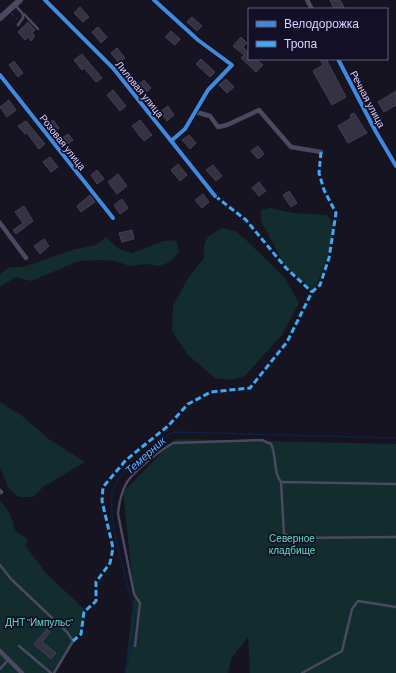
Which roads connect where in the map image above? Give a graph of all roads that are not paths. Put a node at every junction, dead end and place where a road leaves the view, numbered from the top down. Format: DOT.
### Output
graph roads {
  1 [pos="45,0"];
  2 [pos="154,0"];
  3 [pos="18,2"];
  4 [pos="23,14"];
  5 [pos="0,18"];
  6 [pos="18,25"];
  7 [pos="38,29"];
  8 [pos="339,60"];
  9 [pos="0,76"];
  10 [pos="196,112"];
  11 [pos="171,142"];
  12 [pos="321,152"];
  13 [pos="396,166"];
  14 [pos="215,196"];
  15 [pos="113,218"];
  16 [pos="0,223"];
  17 [pos="26,258"];
  18 [pos="281,482"];
  19 [pos="396,484"];
  20 [pos="396,537"];
  21 [pos="0,565"];
  22 [pos="396,607"];
  23 [pos="19,646"];
  24 [pos="135,646"];
  25 [pos="0,652"];
  26 [pos="8,659"];
  27 [pos="0,669"];
  28 [pos="307,672"];
  29 [pos="22,673"];
  30 [pos="53,673"];
  31 [pos="302,673"];
  1 -- 11 [label="street, Лиловая улица"];
  2 -- 10 [label="street"];
  3 -- 4 [label="lane"];
  3 -- 5 [label="street"];
  4 -- 6 [label="lane"];
  4 -- 7 [label="lane"];
  8 -- 13 [label="street, Речная улица"];
  9 -- 15 [label="street, Розовая улица"];
  10 -- 11 [label="street"];
  10 -- 12 [label="street"];
  11 -- 14 [label="street, Лиловая улица"];
  16 -- 17 [label="street"];
  18 -- 19 [label="lane"];
  18 -- 20 [label="lane"];
  18 -- 24 [label="lane"];
  21 -- 30 [label="lane"];
  22 -- 28 [label="lane"];
  23 -- 30 [label="lane"];
  25 -- 26 [label="street"];
  26 -- 27 [label="lane"];
  26 -- 29 [label="street"];
  28 -- 31 [label="lane"];
}
